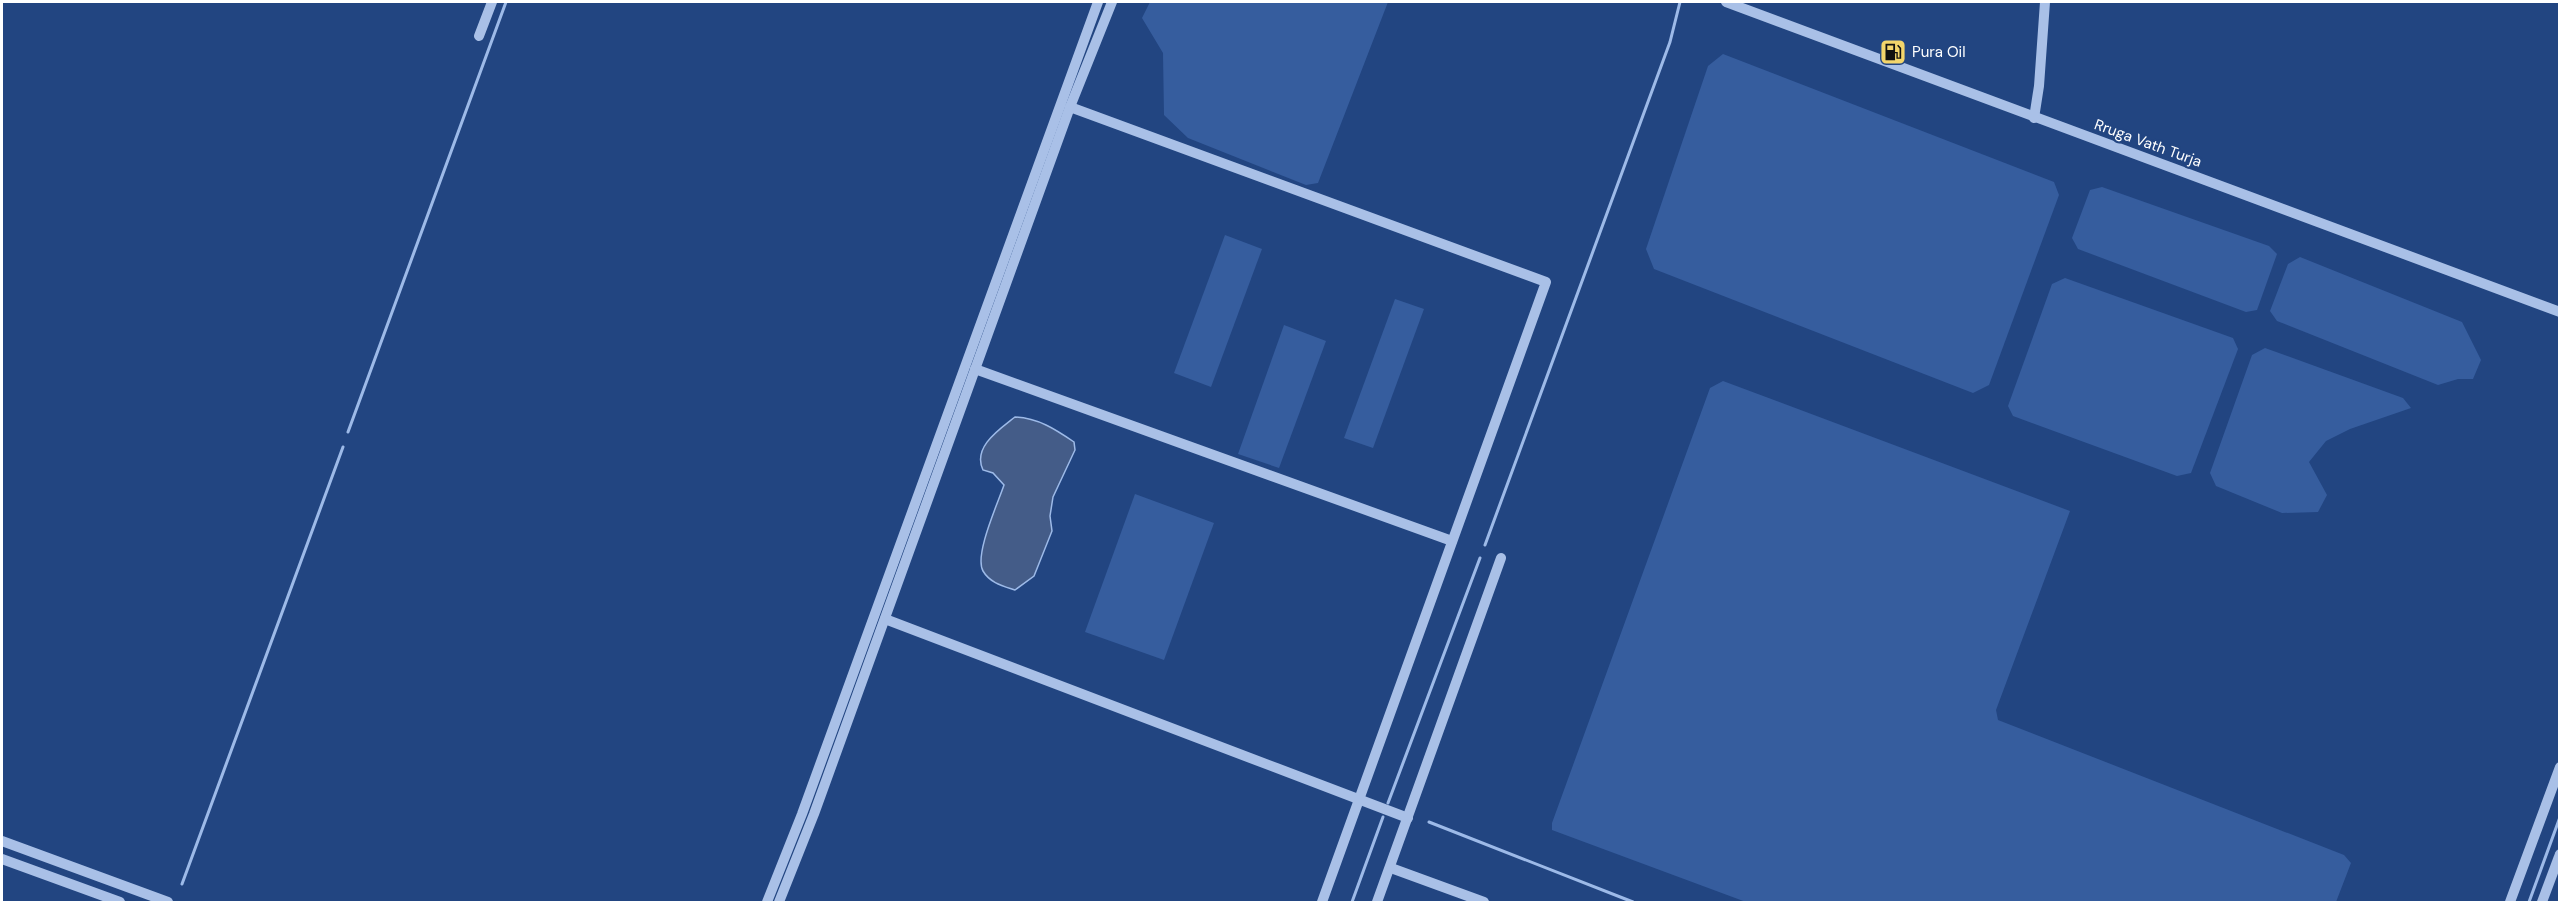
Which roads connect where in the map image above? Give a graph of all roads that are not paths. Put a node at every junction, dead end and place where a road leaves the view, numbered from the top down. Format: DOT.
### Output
graph roads {
  1 [pos="492,2"];
  2 [pos="1098,2"];
  3 [pos="1112,2"];
  4 [pos="1726,2"];
  5 [pos="2044,2"];
  6 [pos="479,36"];
  7 [pos="1070,107"];
  8 [pos="2034,118"];
  9 [pos="2559,312"];
  10 [pos="975,369"];
  11 [pos="1452,541"];
  12 [pos="1501,558"];
  13 [pos="885,619"];
  14 [pos="2559,767"];
  15 [pos="1359,800"];
  16 [pos="1408,818"];
  17 [pos="2,841"];
  18 [pos="2559,854"];
  19 [pos="2,859"];
  20 [pos="1391,868"];
  21 [pos="120,903"];
  22 [pos="168,903"];
  23 [pos="767,903"];
  24 [pos="779,903"];
  25 [pos="1322,903"];
  26 [pos="1377,903"];
  27 [pos="1484,903"];
  28 [pos="2510,903"];
  29 [pos="2542,903"];
  1 -- 6 [label="street"];
  2 -- 23 [label="street"];
  3 -- 7 [label="street"];
  4 -- 8 [label="street, Rruga Vath Turja"];
  5 -- 8 [label="street"];
  7 -- 10 [label="street"];
  7 -- 11 [label="street"];
  8 -- 9 [label="street, Rruga Vath Turja"];
  10 -- 11 [label="street"];
  10 -- 13 [label="street"];
  11 -- 15 [label="street"];
  12 -- 16 [label="street"];
  13 -- 15 [label="street"];
  13 -- 24 [label="street"];
  14 -- 28 [label="street"];
  15 -- 16 [label="street"];
  15 -- 25 [label="street"];
  16 -- 20 [label="street"];
  17 -- 22 [label="street"];
  18 -- 29 [label="street"];
  19 -- 21 [label="street"];
  20 -- 26 [label="street"];
  20 -- 27 [label="street"];
}
